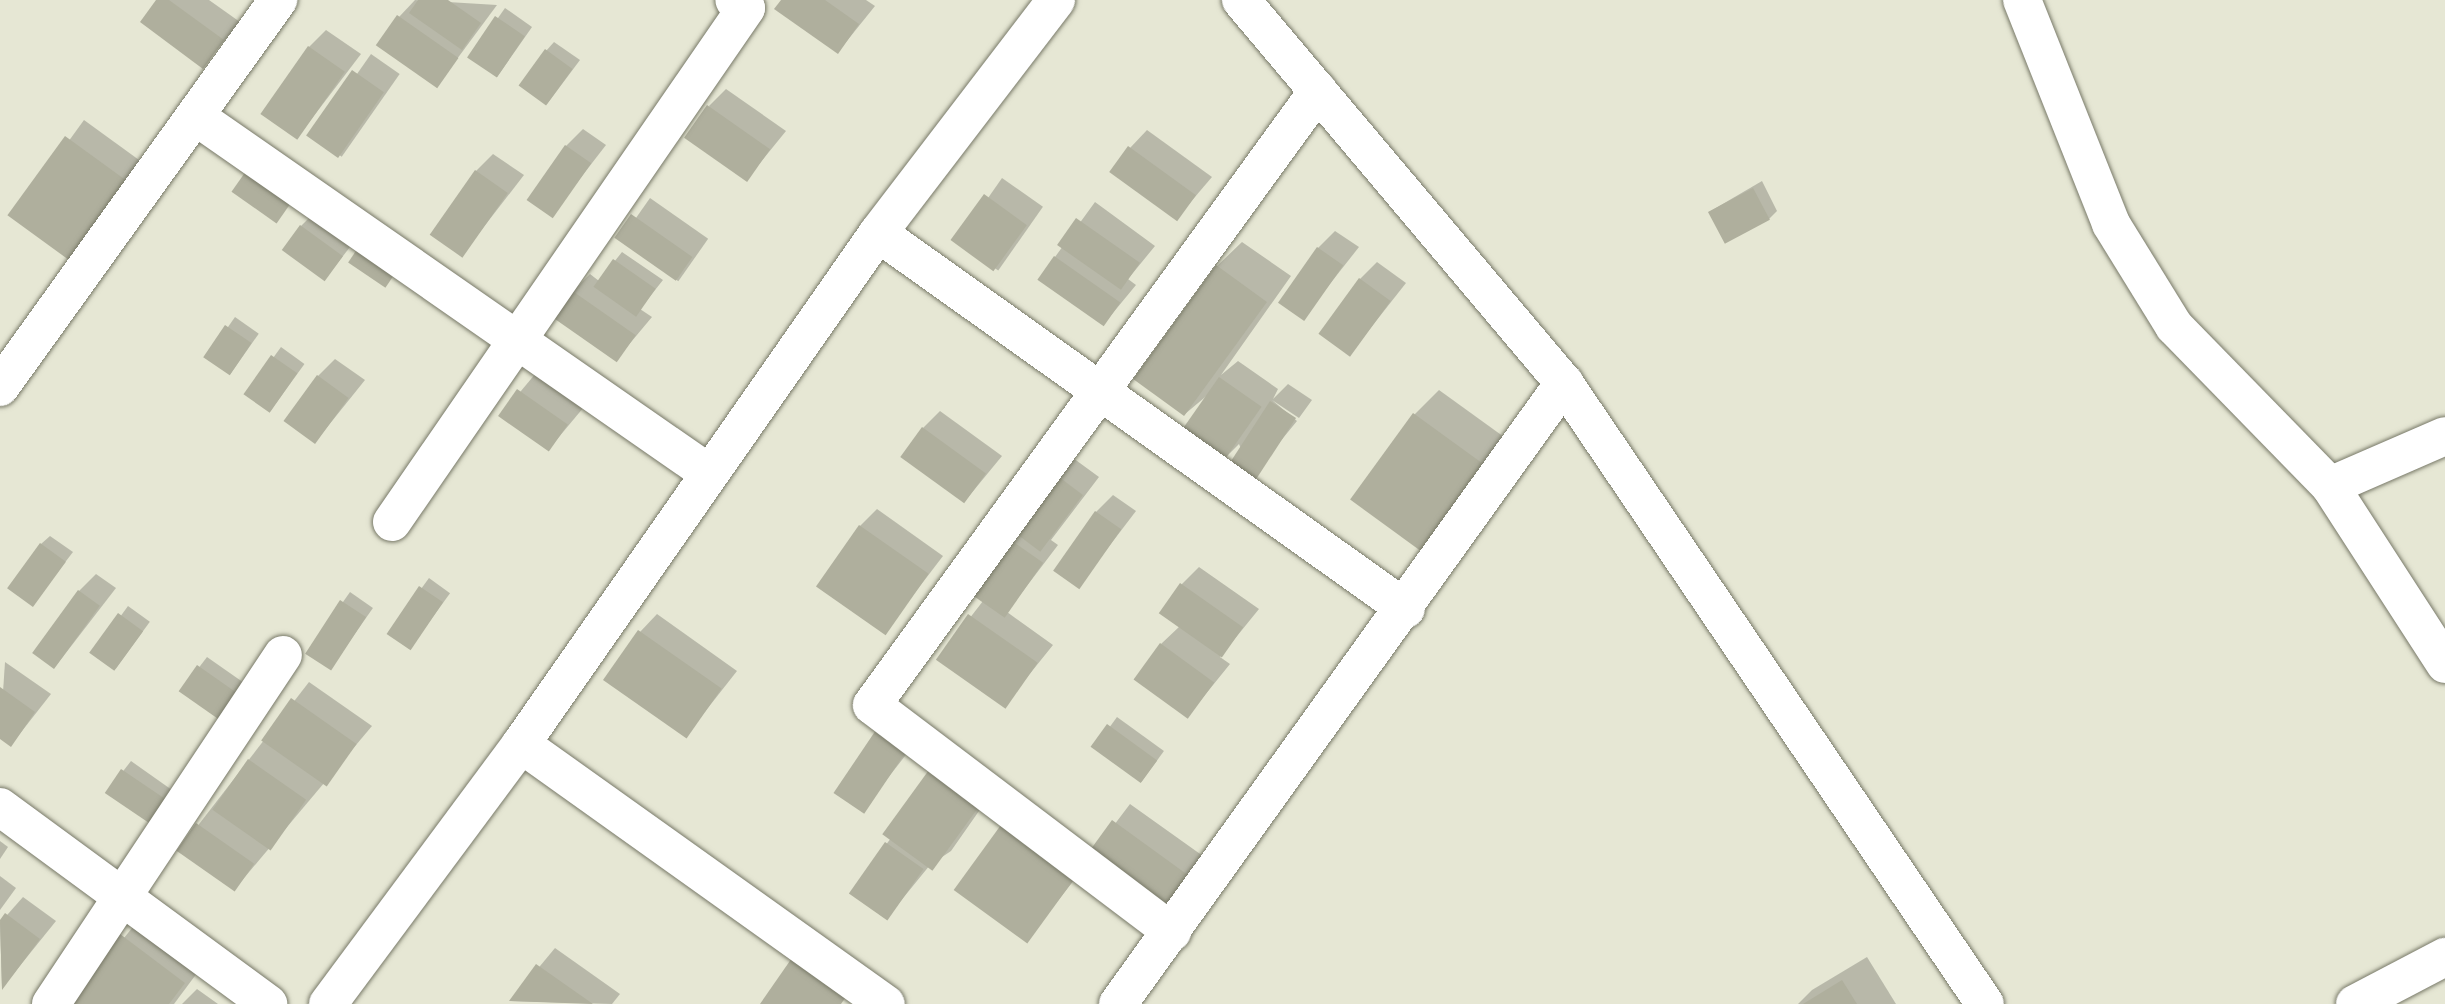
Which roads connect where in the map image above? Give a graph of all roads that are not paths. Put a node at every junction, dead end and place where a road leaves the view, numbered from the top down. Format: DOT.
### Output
graph roads {
  1 [pos="278,0"];
  2 [pos="734,0"];
  3 [pos="1056,0"];
  4 [pos="1241,0"];
  5 [pos="2022,0"];
  6 [pos="1318,91"];
  7 [pos="195,116"];
  8 [pos="878,233"];
  9 [pos="524,339"];
  10 [pos="4,372"];
  11 [pos="1564,383"];
  12 [pos="1096,389"];
  13 [pos="2445,436"];
  14 [pos="707,472"];
  15 [pos="2330,486"];
  16 [pos="392,522"];
  17 [pos="1406,609"];
  18 [pos="283,655"];
  19 [pos="2445,664"];
  20 [pos="521,744"];
  21 [pos="0,807"];
  22 [pos="126,895"];
  23 [pos="1172,932"];
  24 [pos="2445,957"];
  25 [pos="51,1004"];
  26 [pos="268,1004"];
  27 [pos="328,1004"];
  28 [pos="886,1004"];
  29 [pos="1118,1004"];
  30 [pos="1985,1004"];
  31 [pos="2355,1004"];
  1 -- 7 [label="street"];
  2 -- 9 [label="street"];
  3 -- 8 [label="street"];
  4 -- 6 [label="street"];
  5 -- 15 [label="street"];
  6 -- 11 [label="street"];
  6 -- 12 [label="street"];
  7 -- 9 [label="street"];
  7 -- 10 [label="street"];
  8 -- 12 [label="street"];
  8 -- 14 [label="street"];
  9 -- 14 [label="street"];
  9 -- 16 [label="street"];
  11 -- 17 [label="street"];
  11 -- 30 [label="street"];
  12 -- 17 [label="street"];
  12 -- 23 [label="street"];
  13 -- 15 [label="street"];
  14 -- 20 [label="street"];
  15 -- 19 [label="street"];
  17 -- 23 [label="street"];
  18 -- 22 [label="street"];
  20 -- 27 [label="street"];
  20 -- 28 [label="street"];
  21 -- 22 [label="street"];
  22 -- 25 [label="street"];
  22 -- 26 [label="street"];
  23 -- 29 [label="street"];
  24 -- 31 [label="street"];
}
